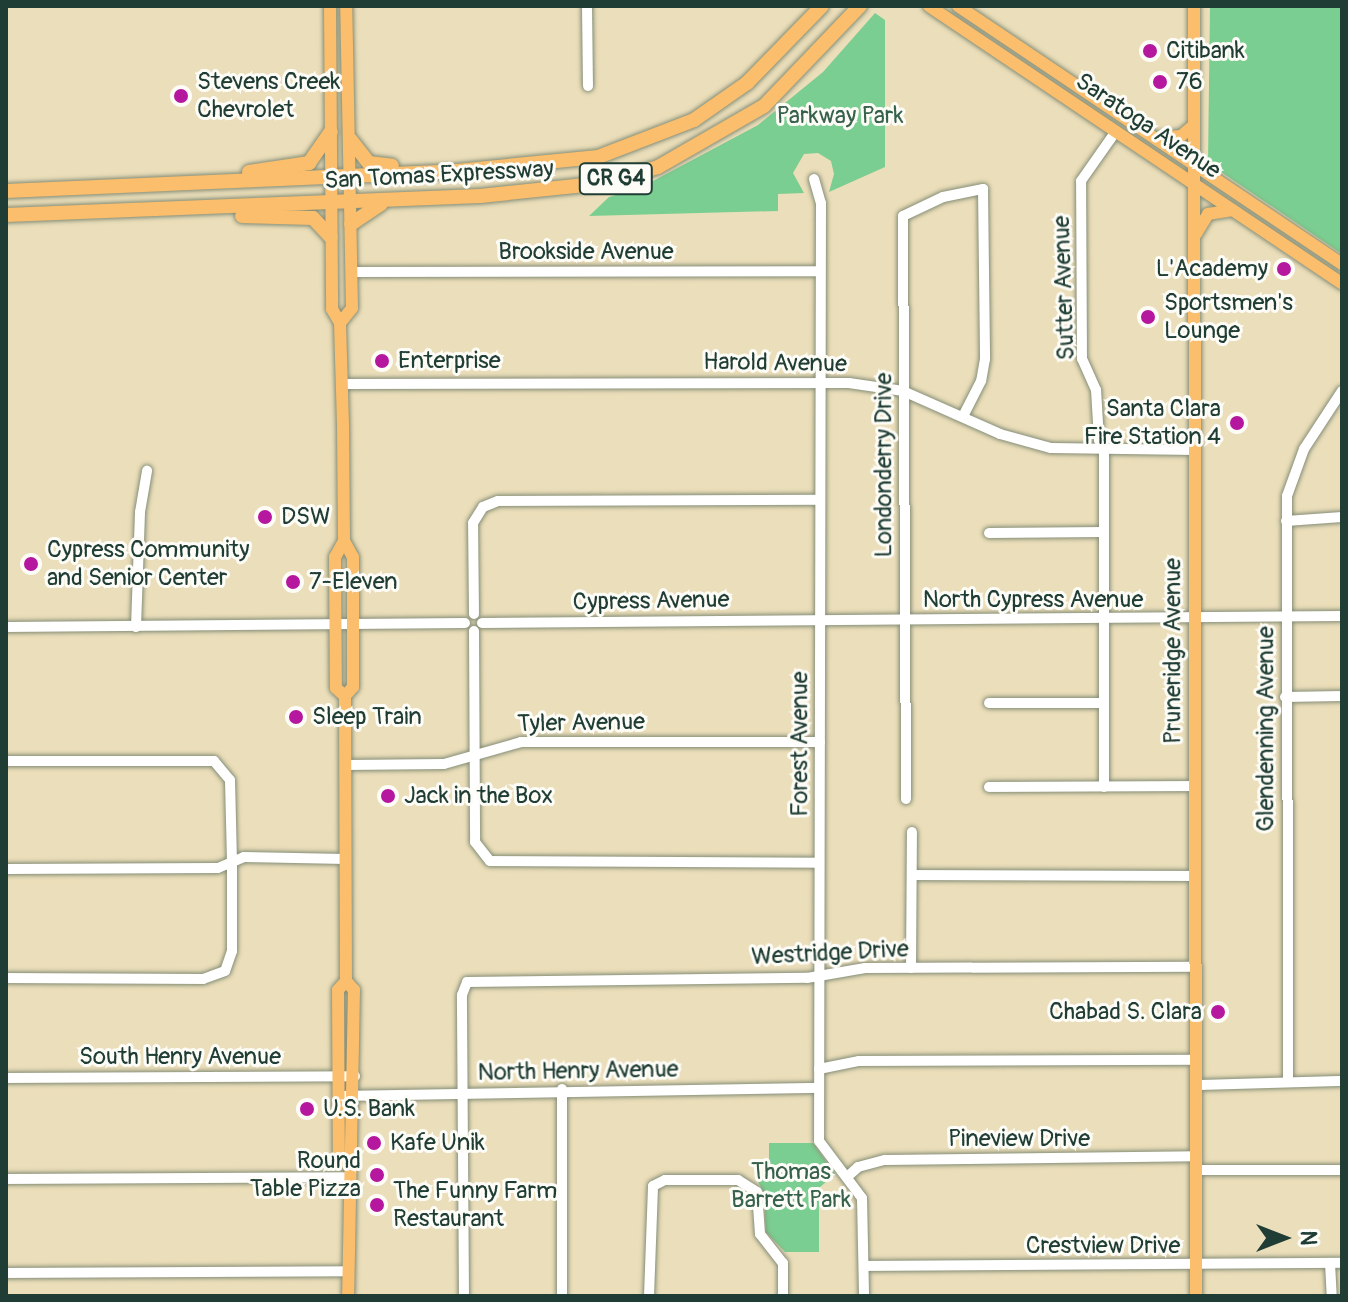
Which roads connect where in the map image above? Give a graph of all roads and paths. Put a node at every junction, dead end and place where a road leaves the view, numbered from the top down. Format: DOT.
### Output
graph roads {
  1 [pos="330,6"];
  2 [pos="346,6"];
  3 [pos="587,6"];
  4 [pos="860,6"];
  5 [pos="873,6"];
  6 [pos="929,6"];
  7 [pos="958,6"];
  8 [pos="1194,6"];
  9 [pos="819,9"];
  10 [pos="847,20"];
  11 [pos="588,86"];
  12 [pos="1194,125"];
  13 [pos="1116,131"];
  14 [pos="331,132"];
  15 [pos="1156,138"];
  16 [pos="350,139"];
  17 [pos="1196,165"];
  18 [pos="457,171"];
  19 [pos="350,176"];
  20 [pos="331,177"];
  21 [pos="814,179"];
  22 [pos="201,184"];
  23 [pos="1196,184"];
  24 [pos="6,191"];
  25 [pos="393,201"];
  26 [pos="331,203"];
  27 [pos="351,203"];
  28 [pos="218,209"];
  29 [pos="1235,210"];
  30 [pos="6,215"];
  31 [pos="351,224"];
  32 [pos="331,237"];
  33 [pos="1195,237"];
  34 [pos="1342,264"];
  35 [pos="820,271"];
  36 [pos="352,272"];
  37 [pos="1342,284"];
  38 [pos="340,323"];
  39 [pos="819,382"];
  40 [pos="342,384"];
  41 [pos="903,391"];
  42 [pos="1342,391"];
  43 [pos="964,415"];
  44 [pos="1104,450"];
  45 [pos="1195,450"];
  46 [pos="147,471"];
  47 [pos="820,500"];
  48 [pos="1342,517"];
  49 [pos="1286,521"];
  50 [pos="1104,532"];
  51 [pos="989,533"];
  52 [pos="344,541"];
  53 [pos="1342,616"];
  54 [pos="1286,618"];
  55 [pos="821,619"];
  56 [pos="1104,619"];
  57 [pos="1195,619"];
  58 [pos="904,620"];
  59 [pos="474,623"];
  60 [pos="335,625"];
  61 [pos="353,625"];
  62 [pos="6,627"];
  63 [pos="136,627"];
  64 [pos="345,696"];
  65 [pos="1342,696"];
  66 [pos="1285,697"];
  67 [pos="989,703"];
  68 [pos="1104,703"];
  69 [pos="820,742"];
  70 [pos="475,753"];
  71 [pos="6,761"];
  72 [pos="345,765"];
  73 [pos="1196,786"];
  74 [pos="989,787"];
  75 [pos="1104,787"];
  76 [pos="906,799"];
  77 [pos="912,832"];
  78 [pos="346,859"];
  79 [pos="232,862"];
  80 [pos="819,863"];
  81 [pos="6,869"];
  82 [pos="912,875"];
  83 [pos="1196,876"];
  84 [pos="1196,967"];
  85 [pos="911,968"];
  86 [pos="819,975"];
  87 [pos="6,978"];
  88 [pos="346,981"];
  89 [pos="1196,1060"];
  90 [pos="819,1069"];
  91 [pos="338,1076"];
  92 [pos="355,1076"];
  93 [pos="6,1078"];
  94 [pos="1288,1081"];
  95 [pos="1342,1081"];
  96 [pos="1196,1085"];
  97 [pos="819,1088"];
  98 [pos="562,1089"];
  99 [pos="463,1093"];
  100 [pos="339,1096"];
  101 [pos="355,1096"];
  102 [pos="1196,1156"];
  103 [pos="347,1163"];
  104 [pos="1196,1170"];
  105 [pos="1342,1170"];
  106 [pos="347,1177"];
  107 [pos="847,1177"];
  108 [pos="6,1179"];
  109 [pos="1336,1263"];
  110 [pos="1196,1265"];
  111 [pos="864,1266"];
  112 [pos="348,1271"];
  113 [pos="6,1273"];
  114 [pos="348,1296"];
  115 [pos="464,1296"];
  116 [pos="562,1296"];
  117 [pos="649,1296"];
  118 [pos="783,1296"];
  119 [pos="864,1296"];
  120 [pos="1196,1296"];
  121 [pos="1332,1296"];
  1 -- 14 [label="main road"];
  2 -- 16 [label="main road"];
  3 -- 11 [label="street"];
  4 -- 10 [label="highway, San Tomas Expressway / CR G4"];
  5 -- 10 [label="highway"];
  6 -- 13 [label="main road, Saratoga Avenue"];
  7 -- 15 [label="main road, Saratoga Avenue"];
  8 -- 12 [label="main road, Pruneridge Avenue"];
  9 -- 18 [label="highway, San Tomas Expressway / CR G4"];
  10 -- 25 [label="highway, San Tomas Expressway / CR G4"];
  12 -- 15 [label="main road"];
  12 -- 17 [label="main road, Pruneridge Avenue"];
  13 -- 23 [label="main road, Saratoga Avenue"];
  13 -- 44 [label="street, Sutter Avenue"];
  14 -- 20 [label="main road"];
  14 -- 22 [label="highway"];
  15 -- 17 [label="main road, Saratoga Avenue"];
  16 -- 18 [label="highway"];
  16 -- 19 [label="main road"];
  17 -- 23 [label="main road, Pruneridge Avenue"];
  17 -- 34 [label="main road, Saratoga Avenue"];
  18 -- 19 [label="highway, San Tomas Expressway / CR G4"];
  19 -- 20 [label="highway, San Tomas Expressway / CR G4"];
  19 -- 27 [label="main road"];
  20 -- 22 [label="highway, San Tomas Expressway / CR G4"];
  20 -- 26 [label="main road"];
  21 -- 35 [label="street, Forest Avenue"];
  22 -- 24 [label="highway, San Tomas Expressway / CR G4"];
  23 -- 29 [label="main road, Saratoga Avenue"];
  23 -- 33 [label="main road, Pruneridge Avenue"];
  25 -- 27 [label="highway, San Tomas Expressway / CR G4"];
  25 -- 31 [label="highway"];
  26 -- 27 [label="highway, San Tomas Expressway / CR G4"];
  26 -- 28 [label="highway, San Tomas Expressway / CR G4"];
  26 -- 32 [label="main road"];
  27 -- 31 [label="main road"];
  28 -- 30 [label="highway, San Tomas Expressway / CR G4"];
  28 -- 32 [label="highway"];
  29 -- 33 [label="main road"];
  29 -- 37 [label="main road, Saratoga Avenue"];
  31 -- 36 [label="main road"];
  32 -- 38 [label="main road"];
  33 -- 45 [label="main road, Pruneridge Avenue"];
  35 -- 36 [label="street, Brookside Avenue"];
  35 -- 39 [label="street, Forest Avenue"];
  36 -- 38 [label="main road"];
  38 -- 40 [label="main road"];
  39 -- 40 [label="street, Harold Avenue"];
  39 -- 41 [label="street, Harold Avenue"];
  39 -- 47 [label="street, Forest Avenue"];
  40 -- 52 [label="main road"];
  41 -- 43 [label="street, Harold Avenue"];
  41 -- 43 [label="street, Londonderry Drive"];
  41 -- 58 [label="street, Londonderry Drive"];
  42 -- 49 [label="street, Glendenning Avenue"];
  43 -- 44 [label="street, Harold Avenue"];
  44 -- 45 [label="street, Harold Avenue"];
  44 -- 50 [label="street, Sutter Avenue"];
  45 -- 57 [label="main road, Pruneridge Avenue"];
  46 -- 63 [label="street"];
  47 -- 55 [label="street, Forest Avenue"];
  47 -- 59 [label="street"];
  48 -- 49 [label="street"];
  49 -- 54 [label="street, Glendenning Avenue"];
  50 -- 51 [label="street"];
  50 -- 56 [label="street, Sutter Avenue"];
  52 -- 60 [label="main road"];
  52 -- 61 [label="main road"];
  53 -- 54 [label="street, North Cypress Avenue"];
  54 -- 57 [label="street, North Cypress Avenue"];
  54 -- 66 [label="street, Glendenning Avenue"];
  55 -- 58 [label="street, North Cypress Avenue"];
  55 -- 59 [label="street, Cypress Avenue"];
  55 -- 69 [label="street, Forest Avenue"];
  56 -- 57 [label="street, North Cypress Avenue"];
  56 -- 58 [label="street, North Cypress Avenue"];
  56 -- 68 [label="street, Sutter Avenue"];
  57 -- 73 [label="main road, Pruneridge Avenue"];
  58 -- 76 [label="street, Londonderry Drive"];
  59 -- 61 [label="street"];
  59 -- 70 [label="street"];
  60 -- 61 [label="street"];
  60 -- 63 [label="street"];
  60 -- 64 [label="main road"];
  61 -- 64 [label="main road"];
  62 -- 63 [label="street"];
  64 -- 72 [label="main road"];
  65 -- 66 [label="street"];
  66 -- 94 [label="street, Glendenning Avenue"];
  67 -- 68 [label="street"];
  68 -- 75 [label="street, Sutter Avenue"];
  69 -- 70 [label="street, Tyler Avenue"];
  69 -- 80 [label="street, Forest Avenue"];
  70 -- 72 [label="street, Tyler Avenue"];
  70 -- 80 [label="street"];
  71 -- 79 [label="street"];
  72 -- 78 [label="main road"];
  73 -- 75 [label="street"];
  73 -- 83 [label="main road, Pruneridge Avenue"];
  74 -- 75 [label="street"];
  77 -- 82 [label="street"];
  78 -- 79 [label="street"];
  78 -- 88 [label="main road"];
  79 -- 81 [label="street"];
  79 -- 87 [label="street"];
  80 -- 86 [label="street, Forest Avenue"];
  82 -- 83 [label="street"];
  82 -- 85 [label="street"];
  83 -- 84 [label="main road, Pruneridge Avenue"];
  84 -- 85 [label="street, Westridge Drive"];
  84 -- 89 [label="main road, Pruneridge Avenue"];
  85 -- 86 [label="street, Westridge Drive"];
  86 -- 90 [label="street, Forest Avenue"];
  86 -- 99 [label="street, Westridge Drive"];
  88 -- 91 [label="main road"];
  88 -- 92 [label="main road"];
  89 -- 90 [label="street"];
  89 -- 96 [label="main road, Pruneridge Avenue"];
  90 -- 97 [label="street, Forest Avenue"];
  91 -- 92 [label="street, South Henry Avenue"];
  91 -- 93 [label="street, South Henry Avenue"];
  91 -- 100 [label="main road"];
  92 -- 101 [label="main road"];
  94 -- 95 [label="street"];
  94 -- 96 [label="street"];
  96 -- 102 [label="main road, Pruneridge Avenue"];
  97 -- 98 [label="street, North Henry Avenue"];
  97 -- 107 [label="street, Forest Avenue"];
  98 -- 99 [label="street, North Henry Avenue"];
  98 -- 116 [label="street"];
  99 -- 101 [label="street, North Henry Avenue"];
  99 -- 115 [label="street"];
  100 -- 101 [label="street, North Henry Avenue"];
  100 -- 103 [label="main road"];
  101 -- 103 [label="main road"];
  102 -- 104 [label="main road, Pruneridge Avenue"];
  102 -- 107 [label="street, Pineview Drive"];
  103 -- 106 [label="main road"];
  104 -- 105 [label="street"];
  104 -- 110 [label="main road, Pruneridge Avenue"];
  106 -- 108 [label="street"];
  106 -- 112 [label="main road"];
  107 -- 111 [label="street, Forest Avenue"];
  109 -- 110 [label="street, Crestview Drive"];
  109 -- 121 [label="street"];
  110 -- 111 [label="street, Crestview Drive"];
  110 -- 120 [label="main road, Pruneridge Avenue"];
  111 -- 119 [label="street, Forest Avenue"];
  112 -- 113 [label="street"];
  112 -- 114 [label="main road"];
  117 -- 118 [label="street"];
}
